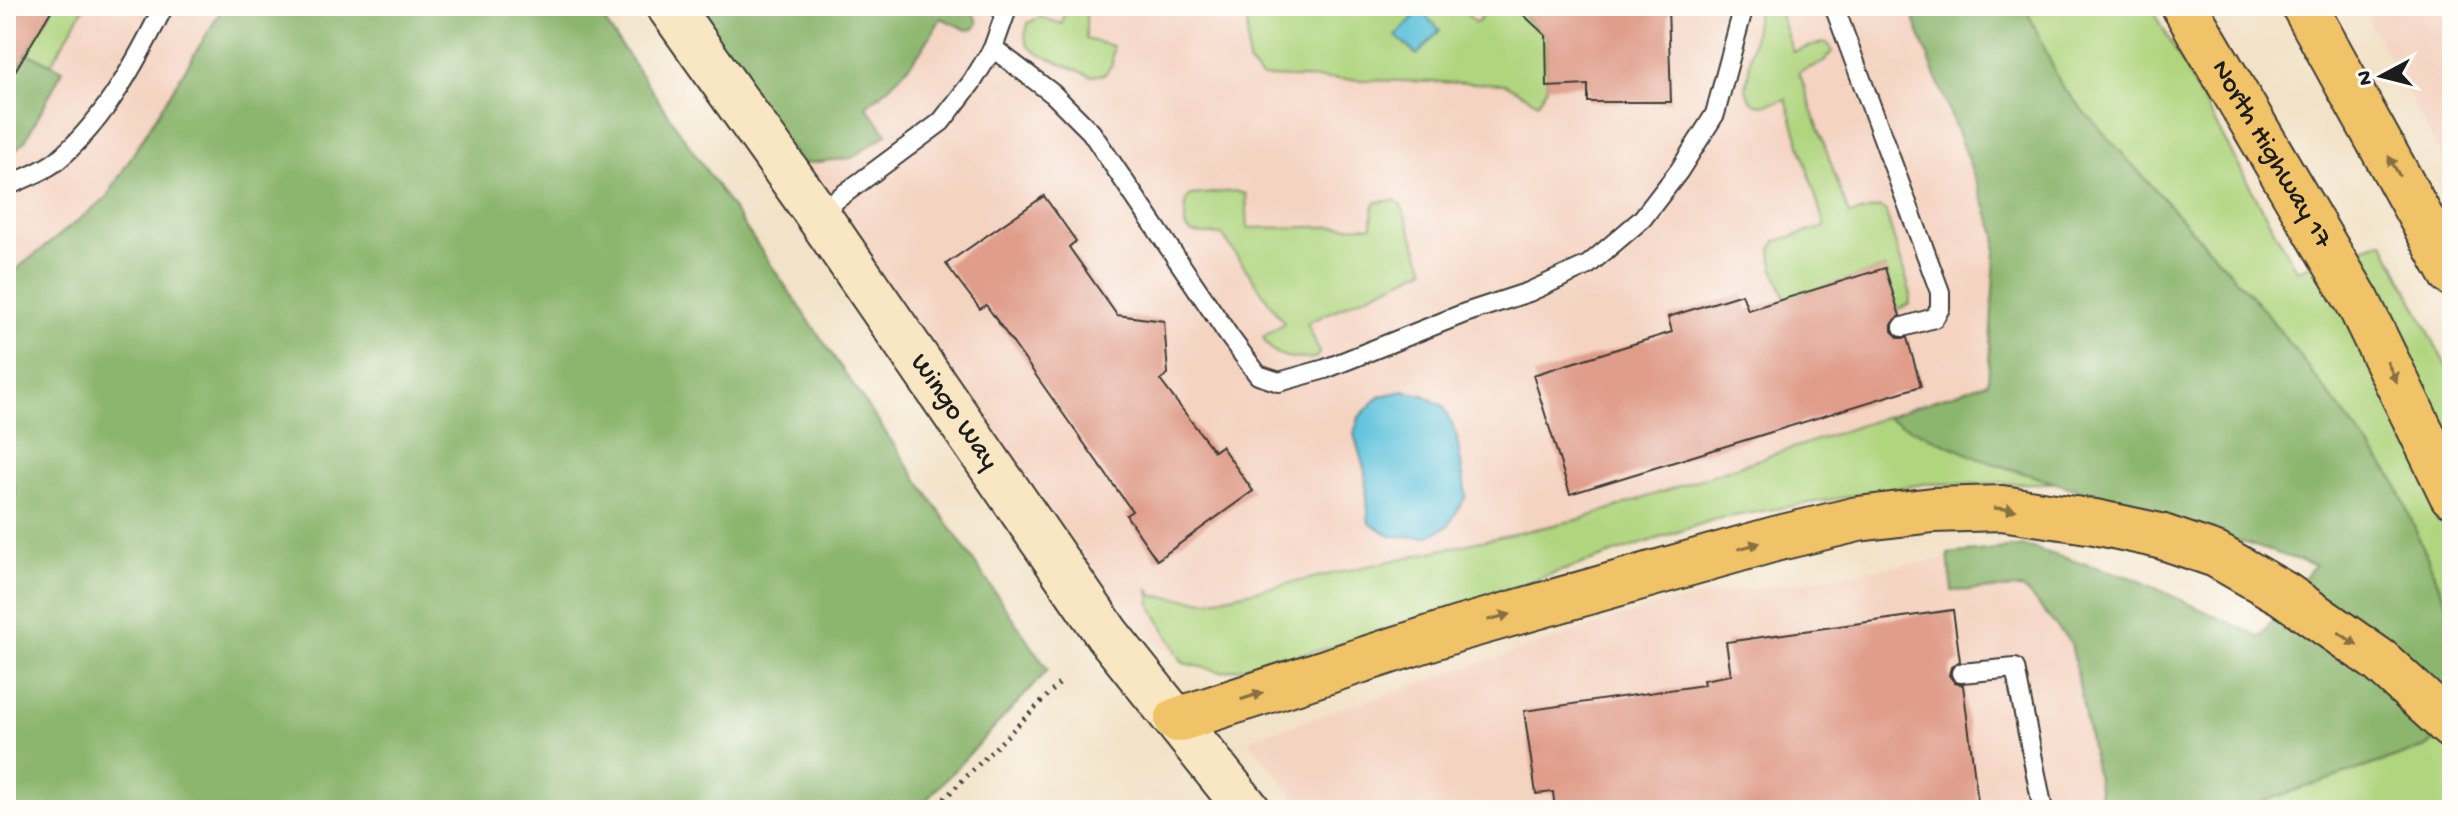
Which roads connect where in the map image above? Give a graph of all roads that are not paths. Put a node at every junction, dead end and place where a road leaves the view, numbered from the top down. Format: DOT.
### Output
graph roads {
  1 [pos="164,6"];
  2 [pos="669,6"];
  3 [pos="1008,6"];
  4 [pos="1744,6"];
  5 [pos="1834,6"];
  6 [pos="2184,6"];
  7 [pos="2304,6"];
  8 [pos="993,48"];
  9 [pos="6,187"];
  10 [pos="817,214"];
  11 [pos="2452,274"];
  12 [pos="1903,327"];
  13 [pos="2452,495"];
  14 [pos="1961,673"];
  15 [pos="1177,720"];
  16 [pos="2452,727"];
  17 [pos="1248,810"];
  18 [pos="2043,810"];
  1 -- 9 [label="lane"];
  2 -- 10 [label="street, Wingo Way"];
  3 -- 8 [label="lane"];
  4 -- 8 [label="lane"];
  5 -- 12 [label="lane"];
  6 -- 13 [label="highway, North Highway 17, one-way"];
  11 -- 7 [label="highway, one-way"];
  8 -- 10 [label="lane"];
  10 -- 15 [label="street, Wingo Way"];
  14 -- 18 [label="lane"];
  15 -- 16 [label="highway, one-way"];
  15 -- 17 [label="street, Wingo Way"];
}
